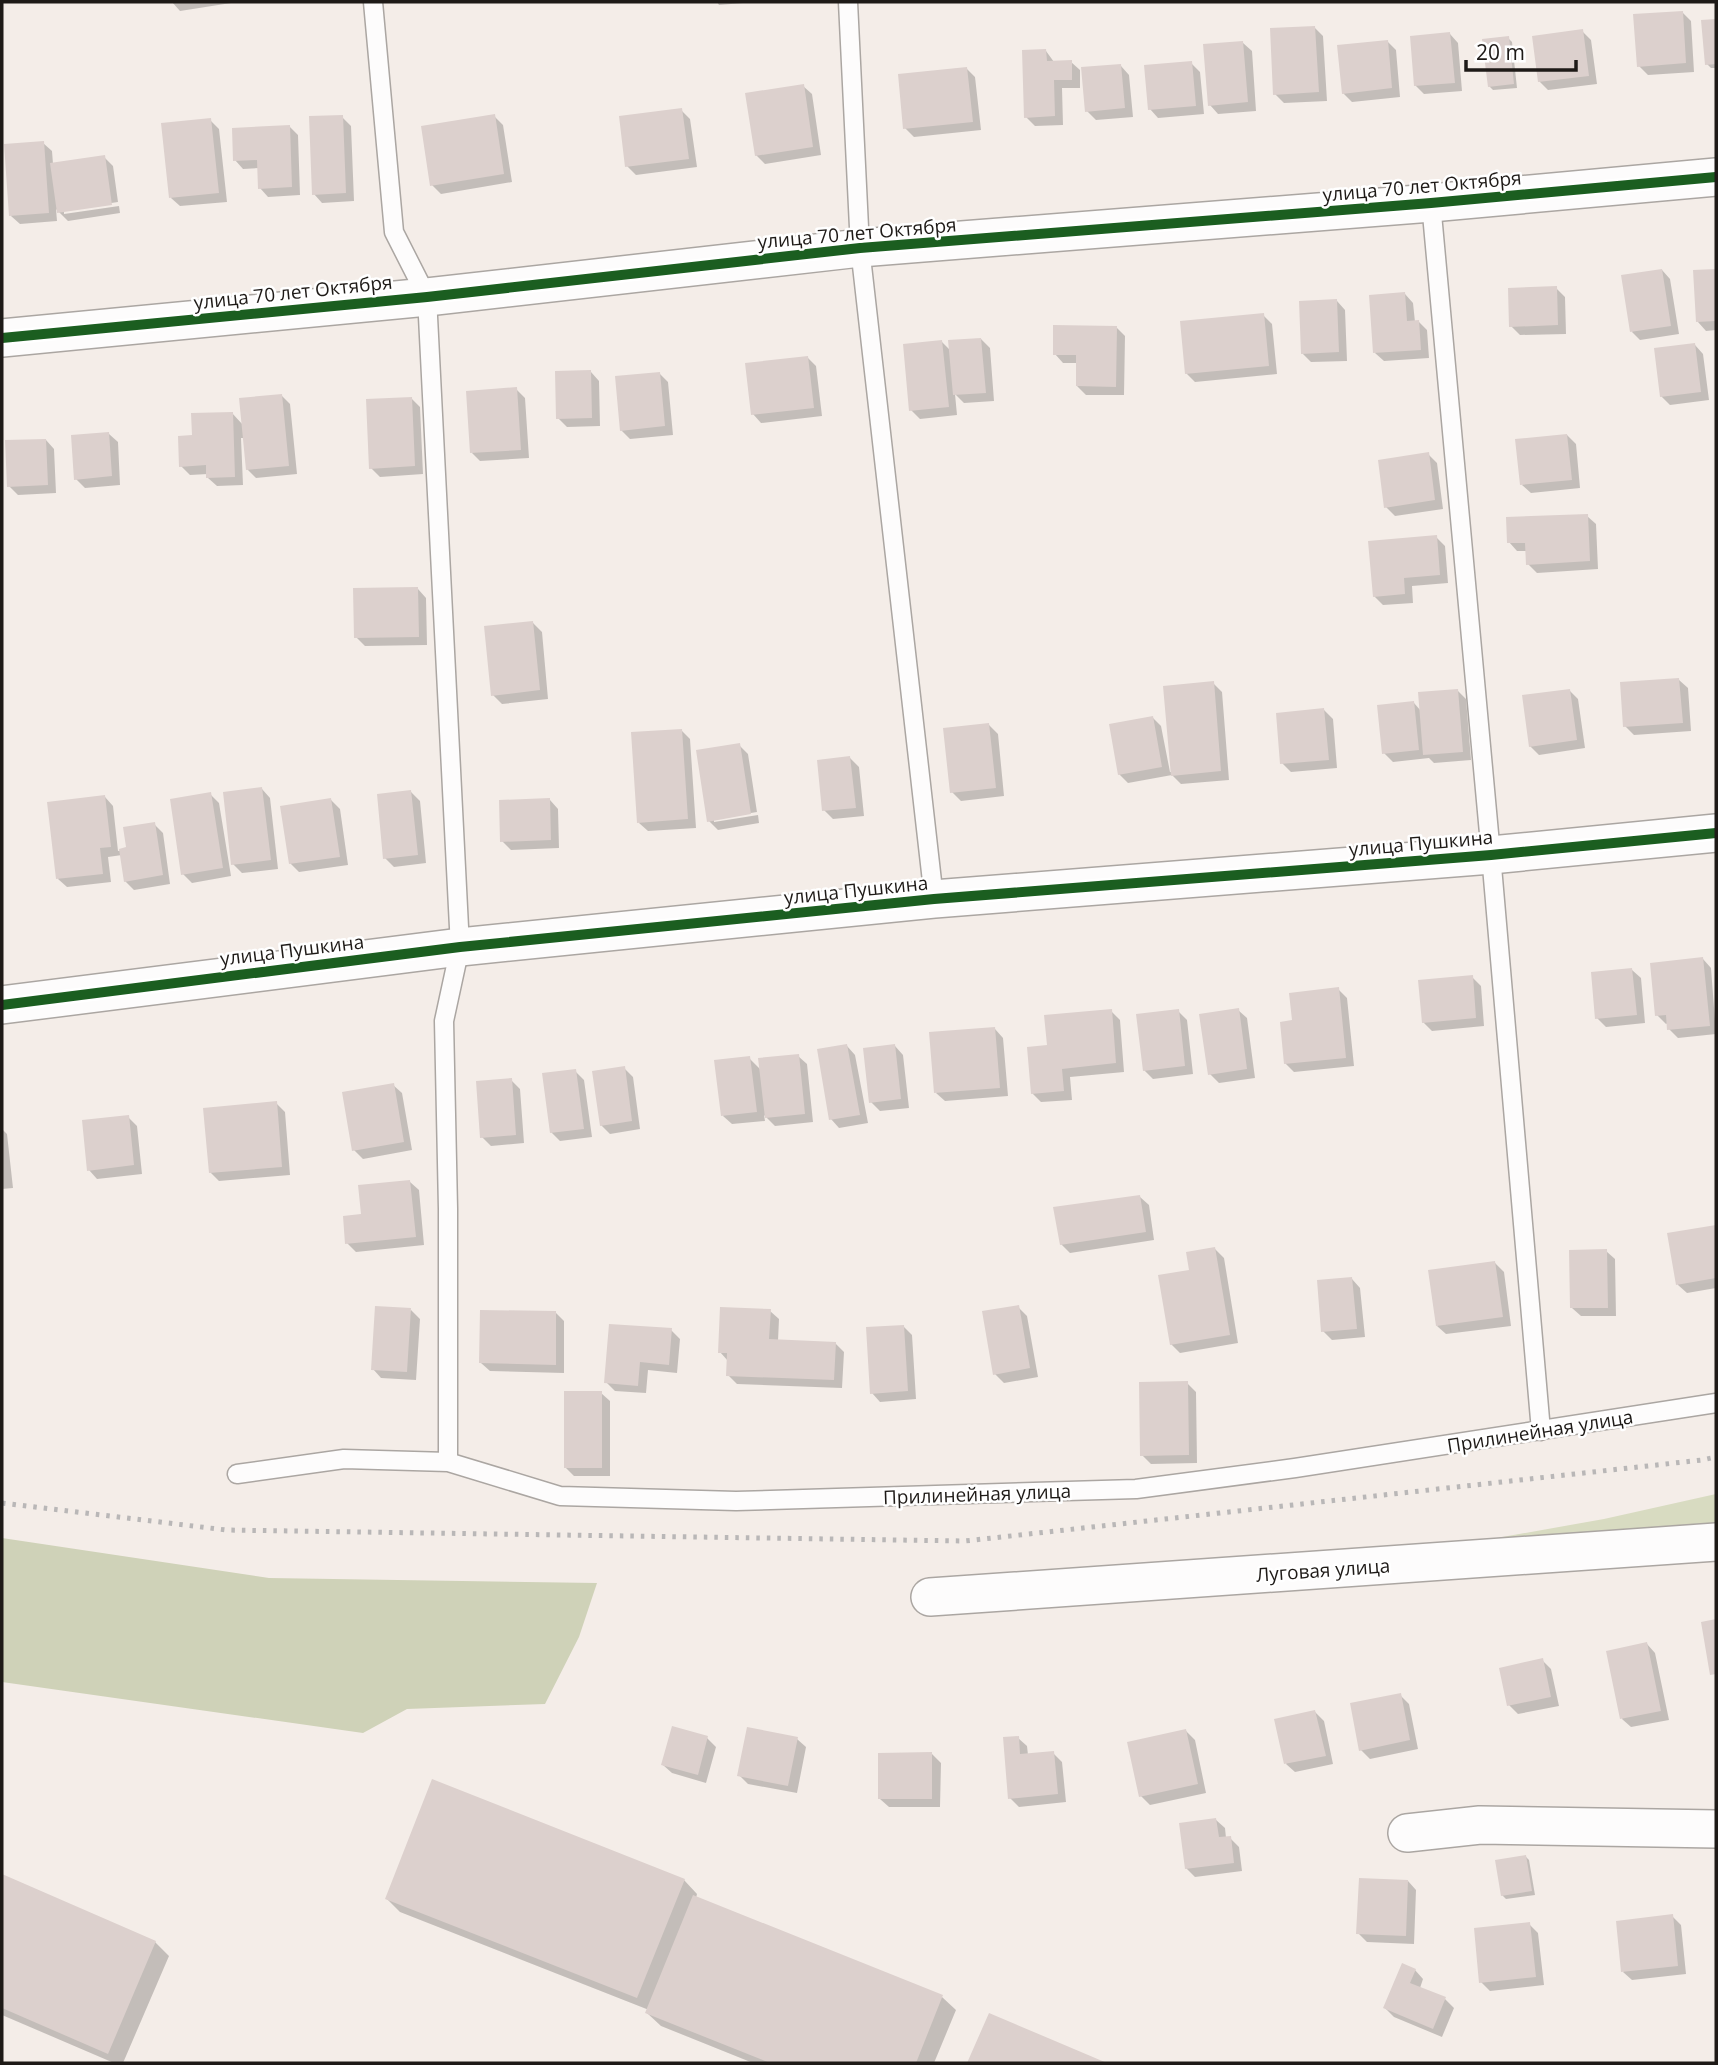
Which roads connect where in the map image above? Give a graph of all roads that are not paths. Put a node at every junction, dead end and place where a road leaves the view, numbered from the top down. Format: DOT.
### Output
graph roads {
  1 [pos="373,2"];
  2 [pos="848,2"];
  3 [pos="1716,177"];
  4 [pos="1431,203"];
  5 [pos="860,248"];
  6 [pos="427,297"];
  7 [pos="2,338"];
  8 [pos="1716,833"];
  9 [pos="1492,855"];
  10 [pos="934,899"];
  11 [pos="460,947"];
  12 [pos="2,1005"];
  13 [pos="1716,1403"];
  14 [pos="1541,1431"];
  15 [pos="448,1462"];
  16 [pos="237,1474"];
  17 [pos="1716,1542"];
  18 [pos="930,1597"];
  19 [pos="1716,1829"];
  20 [pos="1407,1833"];
  1 -- 6 [label="lane"];
  2 -- 5 [label="lane"];
  3 -- 4 [label="street, улица 70 лет Октября"];
  4 -- 5 [label="street, улица 70 лет Октября"];
  4 -- 9 [label="lane"];
  5 -- 6 [label="street, улица 70 лет Октября"];
  5 -- 10 [label="lane"];
  6 -- 7 [label="street, улица 70 лет Октября"];
  6 -- 11 [label="lane"];
  8 -- 9 [label="street, улица Пушкина"];
  9 -- 10 [label="street, улица Пушкина"];
  9 -- 14 [label="lane"];
  10 -- 11 [label="street, улица Пушкина"];
  11 -- 12 [label="street, улица Пушкина"];
  11 -- 15 [label="lane"];
  13 -- 14 [label="lane, Прилинейная улица"];
  14 -- 15 [label="lane, Прилинейная улица"];
  15 -- 16 [label="lane, Прилинейная улица"];
  17 -- 18 [label="street, Луговая улица"];
  19 -- 20 [label="street"];
}
